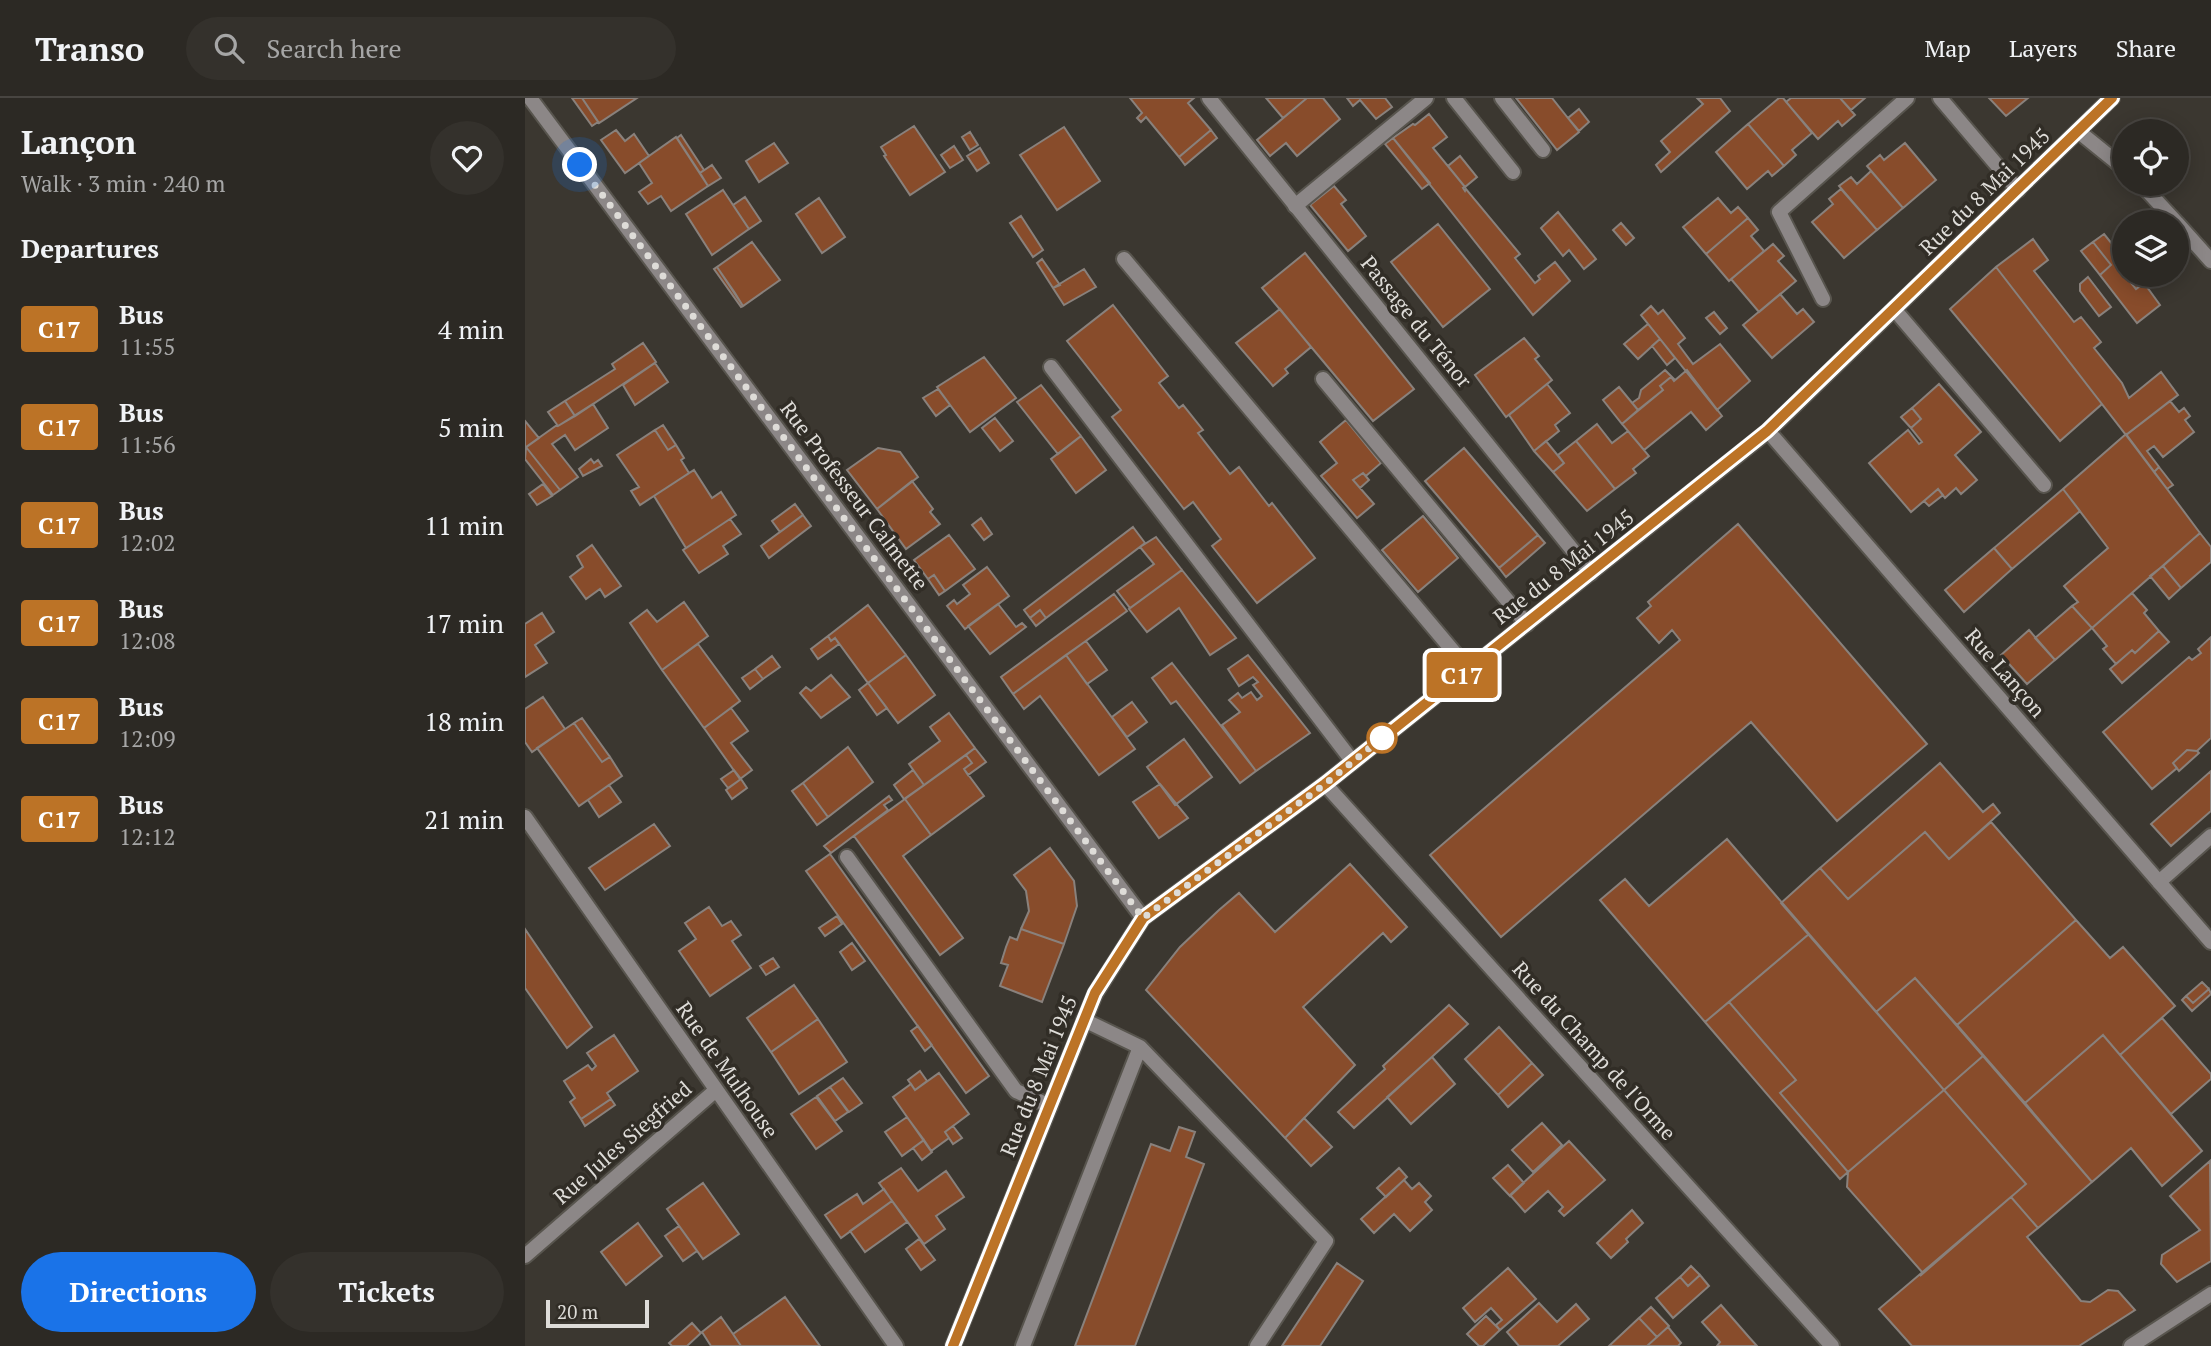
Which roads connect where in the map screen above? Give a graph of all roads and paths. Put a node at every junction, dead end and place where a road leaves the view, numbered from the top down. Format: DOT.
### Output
graph roads {
  1 [pos="530,98"];
  2 [pos="1209,98"];
  3 [pos="1426,98"];
  4 [pos="1454,98"];
  5 [pos="1502,98"];
  6 [pos="1907,98"];
  7 [pos="1940,98"];
  8 [pos="2112,98"];
  9 [pos="2078,131"];
  10 [pos="1543,150"];
  11 [pos="2112,158"];
  12 [pos="1513,172"];
  13 [pos="2018,190"];
  14 [pos="2152,196"];
  15 [pos="1295,206"];
  16 [pos="2164,210"];
  17 [pos="2189,237"];
  18 [pos="1124,259"];
  19 [pos="2211,261"];
  20 [pos="1823,299"];
  21 [pos="1894,309"];
  22 [pos="1051,367"];
  23 [pos="1323,380"];
  24 [pos="1767,431"];
  25 [pos="2045,485"];
  26 [pos="1591,573"];
  27 [pos="1527,624"];
  28 [pos="1469,670"];
  29 [pos="1353,762"];
  30 [pos="1325,784"];
  31 [pos="525,817"];
  32 [pos="2211,836"];
  33 [pos="847,857"];
  34 [pos="2159,882"];
  35 [pos="1143,918"];
  36 [pos="2211,942"];
  37 [pos="1084,1020"];
  38 [pos="1140,1047"];
  39 [pos="716,1090"];
  40 [pos="1050,1106"];
  41 [pos="525,1256"];
  42 [pos="2211,1294"];
  43 [pos="896,1346"];
  44 [pos="953,1346"];
  45 [pos="1023,1346"];
  46 [pos="1257,1346"];
  47 [pos="1832,1346"];
  48 [pos="2131,1346"];
  1 -- 35 [label="street, Rue Professeur Calmette"];
  2 -- 15 [label="street, Passage du Ténor"];
  3 -- 15 [label="street"];
  4 -- 12 [label="street"];
  5 -- 10 [label="street"];
  6 -- 20 [label="street"];
  7 -- 13 [label="street"];
  8 -- 9 [label="street, Rue du 8 Mai 1945"];
  9 -- 11 [label="street"];
  9 -- 13 [label="street, Rue du 8 Mai 1945"];
  13 -- 21 [label="street, Rue du 8 Mai 1945"];
  14 -- 16 [label="street"];
  15 -- 26 [label="street, Passage du Ténor"];
  17 -- 19 [label="street"];
  18 -- 28 [label="street"];
  21 -- 24 [label="street, Rue du 8 Mai 1945"];
  21 -- 25 [label="street"];
  22 -- 29 [label="street"];
  23 -- 27 [label="street"];
  24 -- 26 [label="street, Rue du 8 Mai 1945"];
  24 -- 34 [label="street, Rue Lançon"];
  26 -- 27 [label="street, Rue du 8 Mai 1945"];
  27 -- 28 [label="street, Rue du 8 Mai 1945"];
  28 -- 29 [label="street, Rue du 8 Mai 1945"];
  29 -- 30 [label="street, Rue du 8 Mai 1945"];
  30 -- 35 [label="street, Rue du 8 Mai 1945"];
  30 -- 47 [label="street, Rue du Champ de l'Orme"];
  31 -- 39 [label="street, Rue de Mulhouse"];
  32 -- 34 [label="street"];
  33 -- 40 [label="street"];
  34 -- 36 [label="street, Rue Lançon"];
  35 -- 37 [label="street, Rue du 8 Mai 1945"];
  37 -- 38 [label="street"];
  37 -- 40 [label="street, Rue du 8 Mai 1945"];
  38 -- 45 [label="street"];
  38 -- 46 [label="street"];
  39 -- 41 [label="street, Rue Jules Siegfried"];
  39 -- 43 [label="street, Rue de Mulhouse"];
  40 -- 44 [label="street, Rue du 8 Mai 1945"];
  42 -- 48 [label="street"];
}
